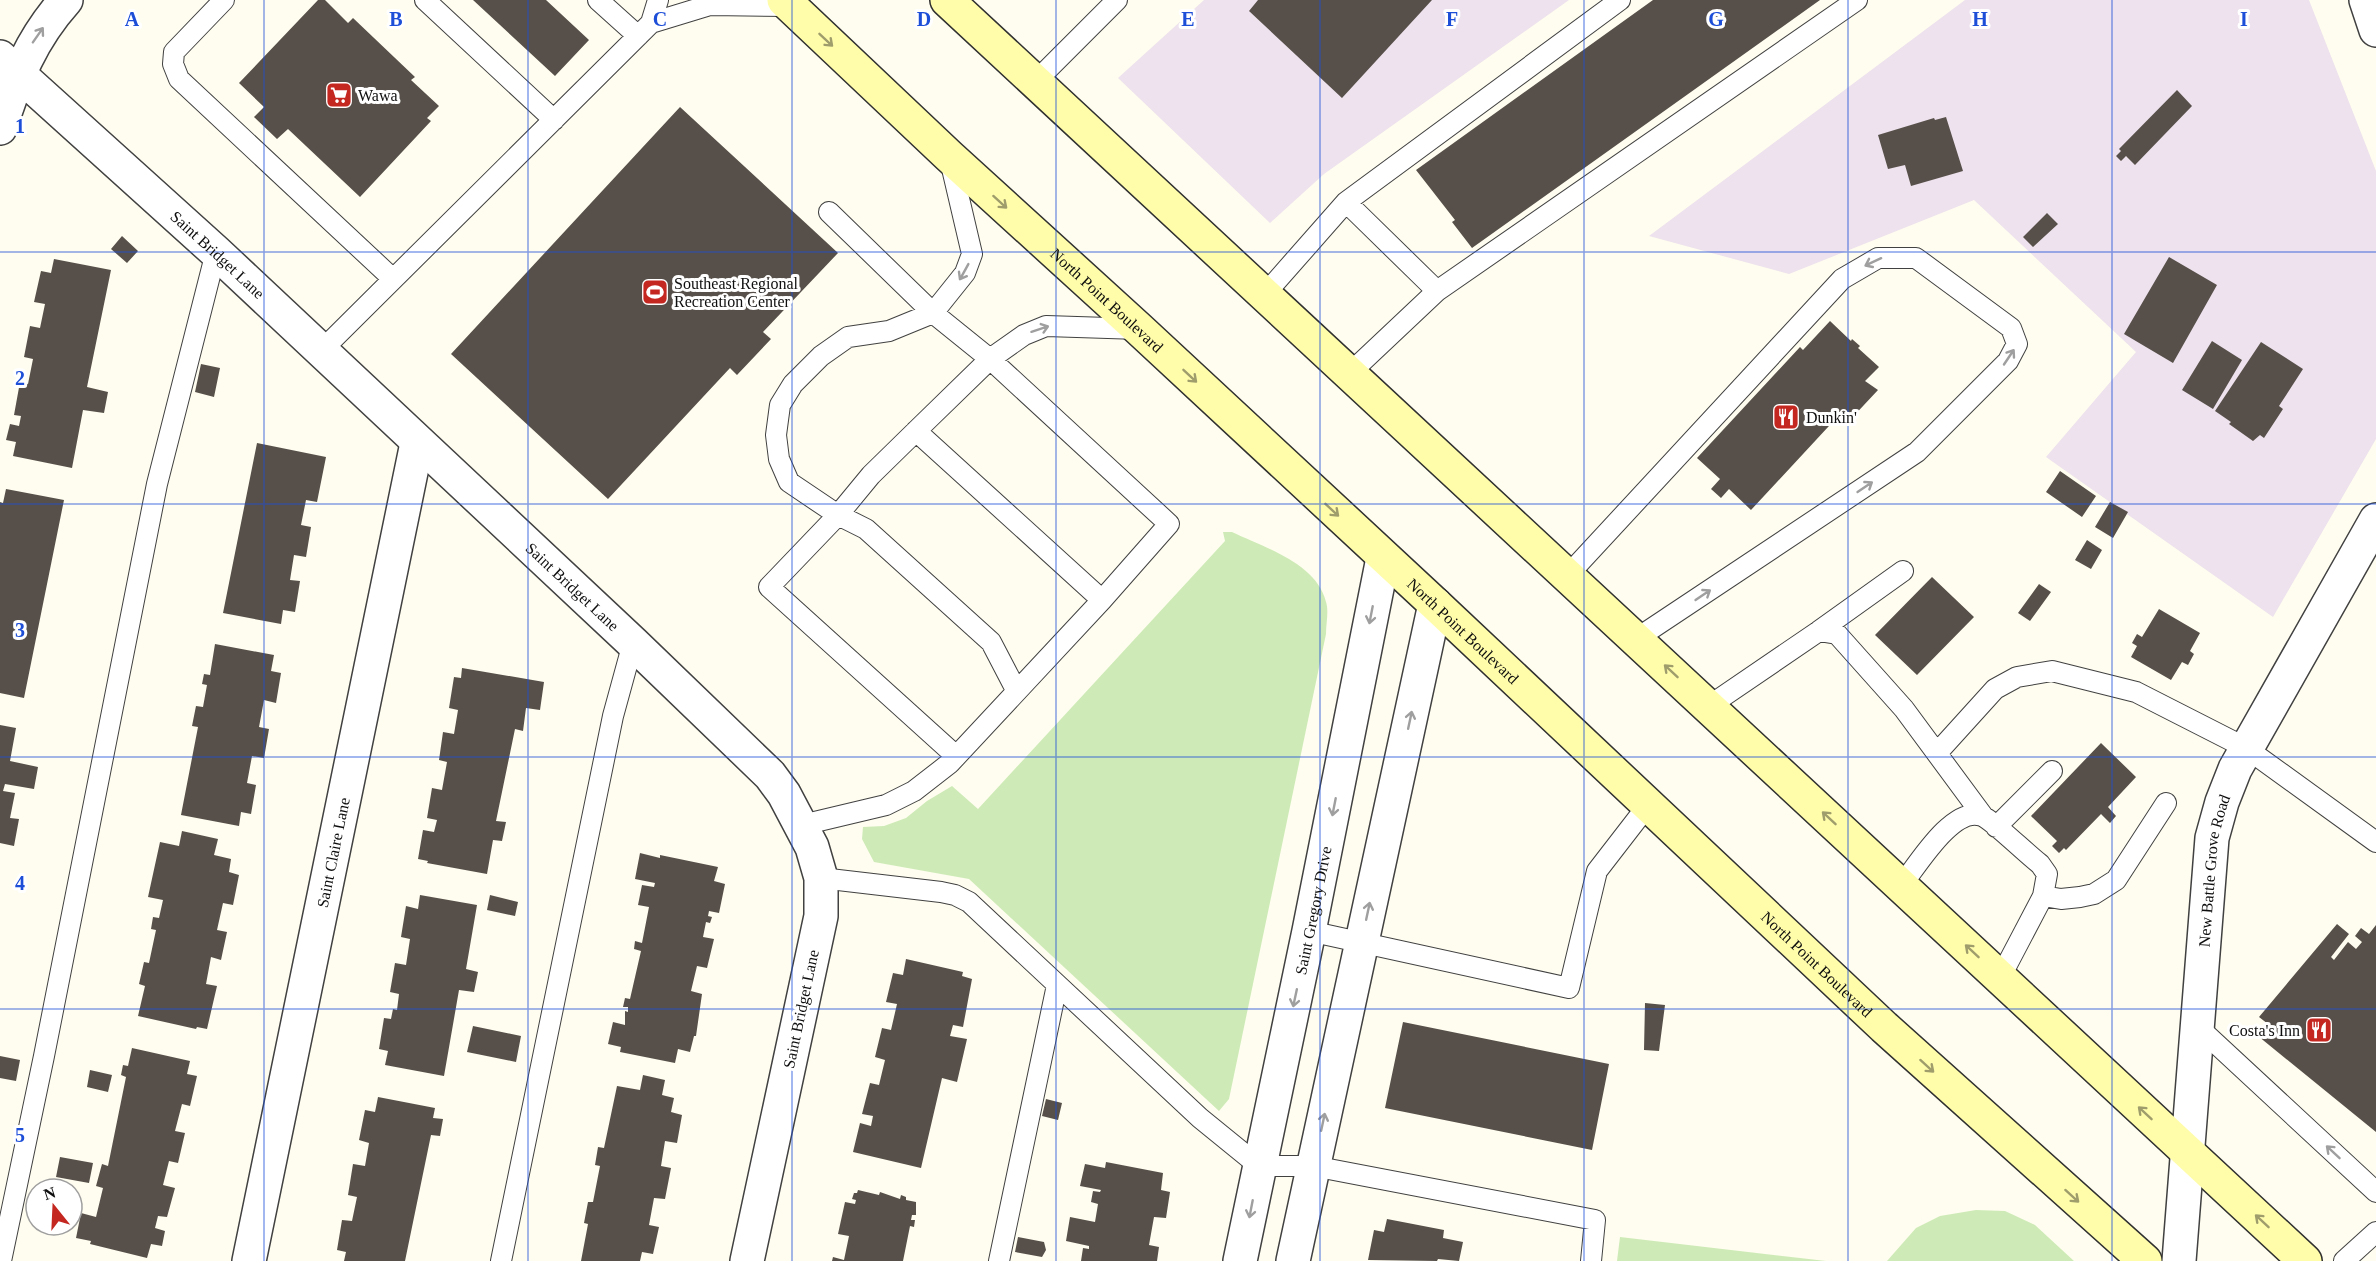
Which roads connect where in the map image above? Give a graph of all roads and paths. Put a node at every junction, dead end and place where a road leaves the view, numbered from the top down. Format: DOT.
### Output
graph roads {
  1 [pos="66,0"];
  2 [pos="224,0"];
  3 [pos="425,0"];
  4 [pos="598,0"];
  5 [pos="658,0"];
  6 [pos="947,0"];
  7 [pos="1117,0"];
  8 [pos="1620,0"];
  9 [pos="1857,0"];
  10 [pos="2366,0"];
  11 [pos="787,3"];
  12 [pos="644,30"];
  13 [pos="2376,30"];
  14 [pos="9,66"];
  15 [pos="1036,81"];
  16 [pos="554,120"];
  17 [pos="0,128"];
  18 [pos="949,156"];
  19 [pos="1346,202"];
  20 [pos="829,212"];
  21 [pos="216,252"];
  22 [pos="393,279"];
  23 [pos="1437,291"];
  24 [pos="1266,294"];
  25 [pos="933,313"];
  26 [pos="1139,329"];
  27 [pos="321,351"];
  28 [pos="990,359"];
  29 [pos="1350,373"];
  30 [pos="916,431"];
  31 [pos="417,443"];
  32 [pos="838,515"];
  33 [pos="2376,520"];
  34 [pos="1383,558"];
  35 [pos="1903,571"];
  36 [pos="1568,575"];
  37 [pos="1102,600"];
  38 [pos="1434,604"];
  39 [pos="1819,631"];
  40 [pos="1636,639"];
  41 [pos="633,644"];
  42 [pos="1016,690"];
  43 [pos="1709,706"];
  44 [pos="2246,748"];
  45 [pos="1937,753"];
  46 [pos="956,756"];
  47 [pos="2052,771"];
  48 [pos="2166,803"];
  49 [pos="1648,805"];
  50 [pos="1990,822"];
  51 [pos="802,825"];
  52 [pos="2376,842"];
  53 [pos="821,878"];
  54 [pos="1902,886"];
  55 [pos="2043,896"];
  56 [pos="1309,931"];
  57 [pos="1361,944"];
  58 [pos="2001,978"];
  59 [pos="1057,986"];
  60 [pos="2196,1025"];
  61 [pos="2188,1153"];
  62 [pos="1259,1166"];
  63 [pos="1313,1166"];
  64 [pos="2376,1192"];
  65 [pos="2376,1232"];
  66 [pos="1,1261"];
  67 [pos="249,1261"];
  68 [pos="501,1261"];
  69 [pos="747,1261"];
  70 [pos="999,1261"];
  71 [pos="1240,1261"];
  72 [pos="1293,1261"];
  73 [pos="1591,1261"];
  74 [pos="2145,1261"];
  75 [pos="2179,1261"];
  76 [pos="2305,1261"];
  77 [pos="2344,1261"];
  14 -- 1 [label="street, one-way"];
  2 -- 22 [label="lane"];
  3 -- 16 [label="lane"];
  4 -- 12 [label="lane"];
  5 -- 12 [label="lane"];
  6 -- 15 [label="main road"];
  7 -- 15 [label="lane"];
  8 -- 19 [label="lane"];
  9 -- 23 [label="lane"];
  10 -- 13 [label="street"];
  11 -- 12 [label="lane"];
  11 -- 18 [label="main road, North Point Boulevard, one-way"];
  12 -- 16 [label="lane"];
  14 -- 17 [label="street"];
  14 -- 21 [label="street, Saint Bridget Lane"];
  15 -- 24 [label="main road"];
  16 -- 22 [label="lane"];
  18 -- 25 [label="lane, one-way"];
  18 -- 26 [label="main road, North Point Boulevard, one-way"];
  19 -- 23 [label="lane"];
  19 -- 24 [label="lane"];
  20 -- 25 [label="lane"];
  21 -- 27 [label="street, Saint Bridget Lane"];
  21 -- 66 [label="lane"];
  22 -- 27 [label="lane"];
  23 -- 29 [label="lane"];
  24 -- 29 [label="main road"];
  25 -- 28 [label="lane"];
  25 -- 32 [label="lane"];
  28 -- 26 [label="lane, one-way"];
  26 -- 34 [label="main road, North Point Boulevard, one-way"];
  27 -- 31 [label="street, Saint Bridget Lane"];
  28 -- 30 [label="lane"];
  28 -- 37 [label="lane"];
  29 -- 36 [label="main road"];
  30 -- 32 [label="lane"];
  30 -- 37 [label="lane"];
  31 -- 41 [label="street, Saint Bridget Lane"];
  31 -- 67 [label="street, Saint Claire Lane"];
  32 -- 42 [label="lane"];
  32 -- 46 [label="lane"];
  33 -- 44 [label="street, New Battle Grove Road"];
  34 -- 38 [label="main road, North Point Boulevard"];
  34 -- 56 [label="street, Saint Gregory Drive, one-way"];
  35 -- 39 [label="lane"];
  36 -- 40 [label="main road"];
  40 -- 36 [label="lane, one-way"];
  37 -- 42 [label="lane"];
  38 -- 49 [label="main road, North Point Boulevard"];
  57 -- 38 [label="street, one-way"];
  39 -- 43 [label="lane"];
  39 -- 45 [label="lane"];
  43 -- 40 [label="main road, one-way"];
  41 -- 51 [label="street, Saint Bridget Lane"];
  41 -- 68 [label="lane"];
  42 -- 46 [label="lane"];
  54 -- 43 [label="main road, one-way"];
  44 -- 45 [label="lane"];
  44 -- 52 [label="lane"];
  44 -- 60 [label="street, New Battle Grove Road"];
  45 -- 50 [label="lane"];
  46 -- 51 [label="lane"];
  47 -- 50 [label="lane"];
  48 -- 55 [label="lane"];
  49 -- 57 [label="lane"];
  49 -- 74 [label="main road, North Point Boulevard, one-way"];
  50 -- 54 [label="lane"];
  50 -- 55 [label="lane"];
  51 -- 53 [label="street, Saint Bridget Lane"];
  53 -- 59 [label="lane"];
  53 -- 69 [label="street, Saint Bridget Lane"];
  58 -- 54 [label="main road, one-way"];
  55 -- 58 [label="lane"];
  56 -- 57 [label="lane"];
  56 -- 62 [label="street, Saint Gregory Drive, one-way"];
  63 -- 57 [label="street, one-way"];
  61 -- 58 [label="main road, one-way"];
  59 -- 62 [label="lane"];
  59 -- 70 [label="lane"];
  60 -- 61 [label="street, New Battle Grove Road"];
  64 -- 60 [label="lane, one-way"];
  61 -- 75 [label="street, New Battle Grove Road"];
  76 -- 61 [label="main road, one-way"];
  62 -- 63 [label="lane"];
  62 -- 71 [label="street, Saint Gregory Drive, one-way"];
  63 -- 72 [label="street"];
  63 -- 73 [label="lane"];
  65 -- 77 [label="lane"];
}
